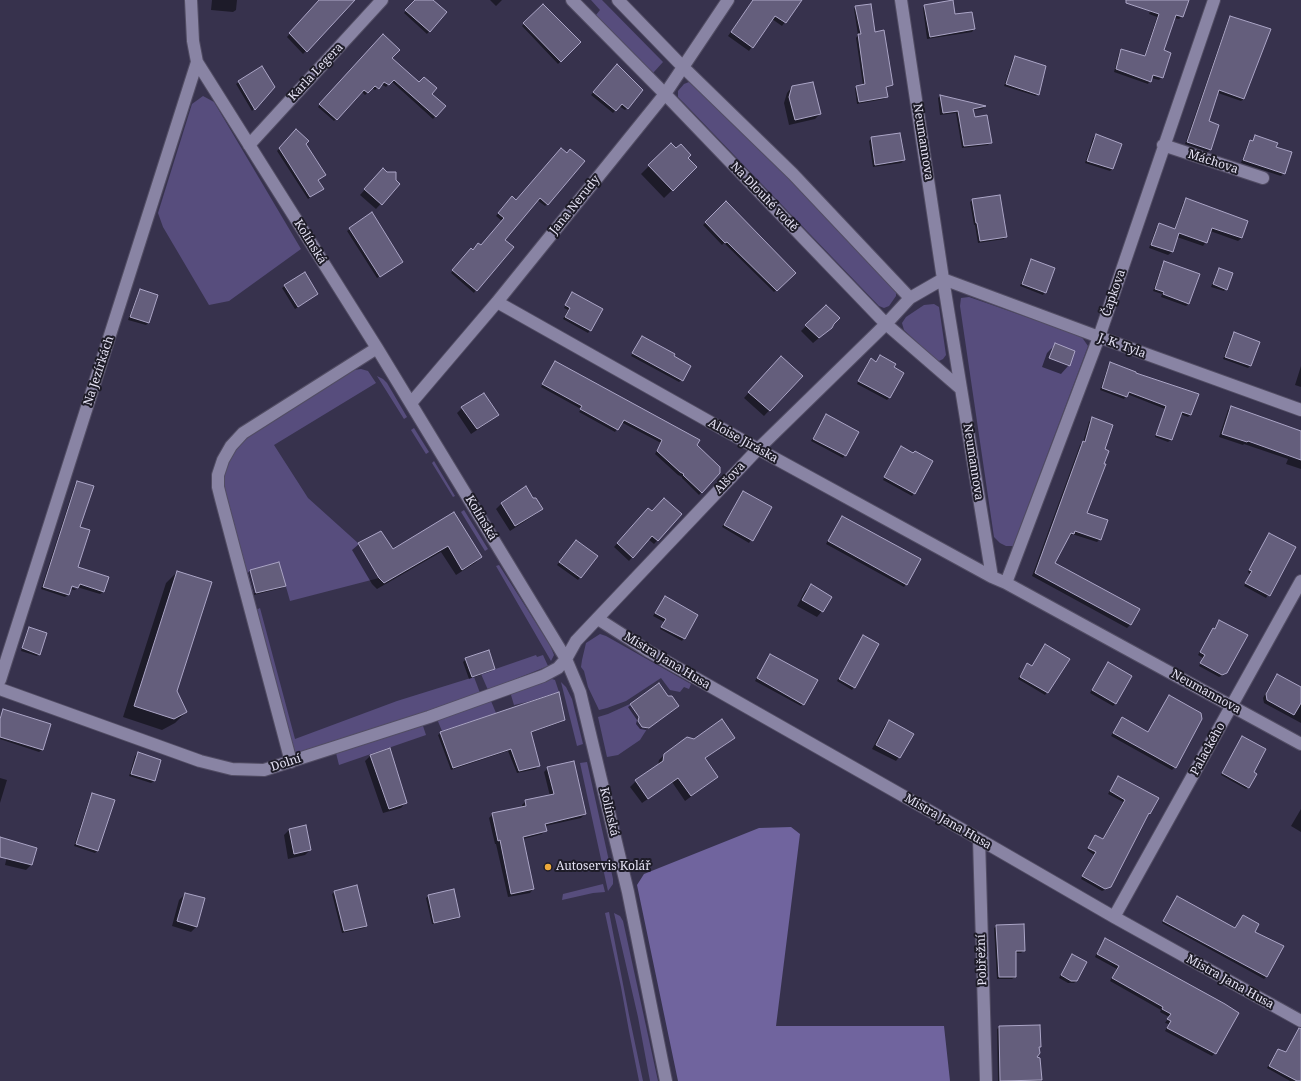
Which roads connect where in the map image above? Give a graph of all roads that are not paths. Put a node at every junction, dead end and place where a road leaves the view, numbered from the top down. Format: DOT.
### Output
graph roads {
  1 [pos="191,0"];
  2 [pos="382,0"];
  3 [pos="572,0"];
  4 [pos="618,0"];
  5 [pos="728,0"];
  6 [pos="901,0"];
  7 [pos="1214,0"];
  8 [pos="197,62"];
  9 [pos="682,66"];
  10 [pos="665,94"];
  11 [pos="249,145"];
  12 [pos="1163,146"];
  13 [pos="1263,178"];
  14 [pos="943,280"];
  15 [pos="910,298"];
  16 [pos="497,302"];
  17 [pos="886,324"];
  18 [pos="1099,338"];
  19 [pos="377,348"];
  20 [pos="961,389"];
  21 [pos="411,403"];
  22 [pos="1301,410"];
  23 [pos="758,449"];
  24 [pos="992,577"];
  25 [pos="1301,581"];
  26 [pos="1006,583"];
  27 [pos="598,619"];
  28 [pos="566,659"];
  29 [pos="0,680"];
  30 [pos="0,689"];
  31 [pos="1231,706"];
  32 [pos="1301,744"];
  33 [pos="291,762"];
  34 [pos="979,839"];
  35 [pos="1114,917"];
  36 [pos="1301,1021"];
  37 [pos="666,1081"];
  38 [pos="986,1081"];
  1 -- 8 [label="street, Kolínská"];
  2 -- 11 [label="street, Karla Legera"];
  3 -- 10 [label="street, Na Dlouhé vodě"];
  4 -- 9 [label="street"];
  5 -- 9 [label="street, Jana Nerudy"];
  6 -- 14 [label="street, Neumannova"];
  7 -- 12 [label="street, Čapkova"];
  8 -- 11 [label="street, Kolínská"];
  8 -- 29 [label="street, Na Jezírkách"];
  9 -- 10 [label="street, Jana Nerudy"];
  9 -- 15 [label="street"];
  10 -- 16 [label="street, Jana Nerudy"];
  10 -- 17 [label="street, Na Dlouhé vodě"];
  11 -- 19 [label="street, Kolínská"];
  12 -- 13 [label="street, Máchova"];
  12 -- 18 [label="street, Čapkova"];
  14 -- 15 [label="street, Alšova"];
  14 -- 18 [label="street, J. K. Tyla"];
  14 -- 20 [label="street, Neumannova"];
  15 -- 17 [label="street, Alšova"];
  16 -- 21 [label="street, Jana Nerudy"];
  16 -- 23 [label="street, Aloise Jiráska"];
  17 -- 20 [label="street, Na Dlouhé vodě"];
  17 -- 23 [label="street, Alšova"];
  18 -- 22 [label="street, J. K. Tyla"];
  18 -- 26 [label="street, Čapkova"];
  19 -- 21 [label="street, Kolínská"];
  19 -- 33 [label="street"];
  20 -- 24 [label="street, Neumannova"];
  21 -- 28 [label="street, Kolínská"];
  23 -- 24 [label="street, Aloise Jiráska"];
  23 -- 27 [label="street, Alšova"];
  24 -- 26 [label="street, Neumannova"];
  25 -- 31 [label="street, Palackého"];
  26 -- 31 [label="street, Neumannova"];
  27 -- 28 [label="street, Alšova"];
  27 -- 34 [label="street, Mistra Jana Husa"];
  28 -- 33 [label="street, Dolní"];
  28 -- 37 [label="street, Kolínská"];
  30 -- 33 [label="street, Dolní"];
  31 -- 32 [label="street, Neumannova"];
  31 -- 35 [label="street, Palackého"];
  34 -- 35 [label="street, Mistra Jana Husa"];
  34 -- 38 [label="street, Pobřežní"];
  35 -- 36 [label="street, Mistra Jana Husa"];
}
